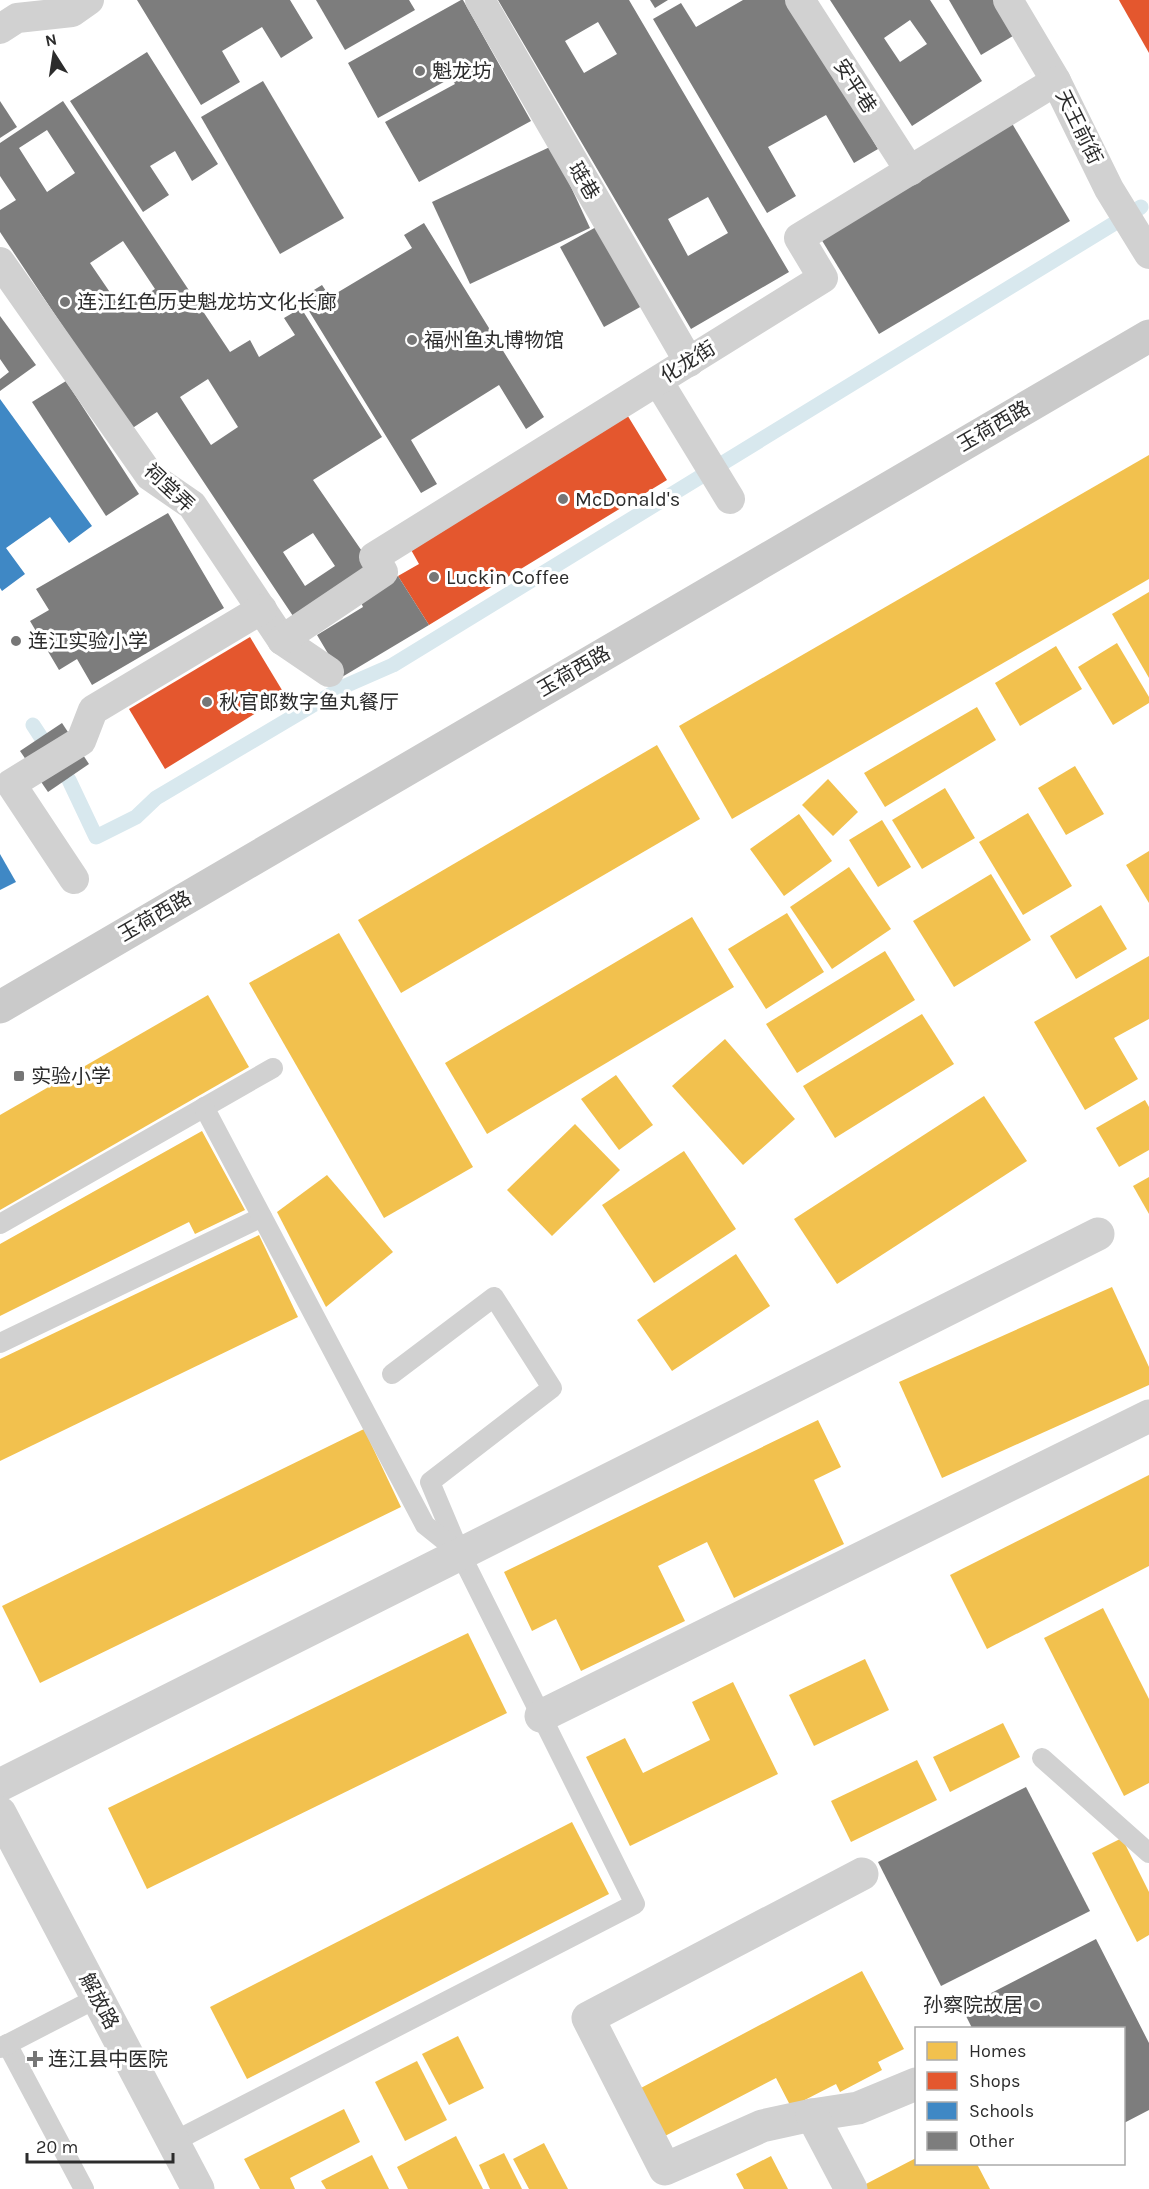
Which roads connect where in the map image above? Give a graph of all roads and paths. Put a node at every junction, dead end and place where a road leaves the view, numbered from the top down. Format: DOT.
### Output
graph roads {
  1 [pos="90,0"];
  2 [pos="480,0"];
  3 [pos="800,0"];
  4 [pos="1008,0"];
  5 [pos="0,29"];
  6 [pos="1056,81"];
  7 [pos="910,171"];
  8 [pos="1143,245"];
  9 [pos="0,262"];
  10 [pos="1149,336"];
  11 [pos="689,362"];
  12 [pos="658,381"];
  13 [pos="724,490"];
  14 [pos="262,609"];
  15 [pos="282,640"];
  16 [pos="329,672"];
  17 [pos="74,879"];
  18 [pos="0,1007"];
  19 [pos="273,1068"];
  20 [pos="204,1107"];
  21 [pos="262,1217"];
  22 [pos="0,1224"];
  23 [pos="1098,1234"];
  24 [pos="0,1343"];
  25 [pos="393,1374"];
  26 [pos="1149,1416"];
  27 [pos="460,1553"];
  28 [pos="542,1716"];
  29 [pos="1042,1758"];
  30 [pos="0,1785"];
  31 [pos="0,1813"];
  32 [pos="1149,1853"];
  33 [pos="862,1874"];
  34 [pos="97,1998"];
  35 [pos="4,2046"];
  36 [pos="915,2084"];
  37 [pos="812,2115"];
  38 [pos="173,2142"];
  39 [pos="84,2189"];
  40 [pos="198,2189"];
  41 [pos="851,2189"];
  1 -- 5 [label="street"];
  2 -- 11 [label="street, 琏巷"];
  3 -- 7 [label="street, 安平巷"];
  4 -- 6 [label="street, 天王前街"];
  6 -- 7 [label="street, 化龙街"];
  6 -- 8 [label="street, 天王前街"];
  7 -- 11 [label="street, 化龙街"];
  9 -- 14 [label="street, 祠堂弄"];
  10 -- 18 [label="main road, 玉荷西路"];
  11 -- 12 [label="street, 化龙街"];
  12 -- 13 [label="street"];
  12 -- 15 [label="street, 化龙街"];
  14 -- 15 [label="street, 祠堂弄"];
  14 -- 17 [label="street"];
  15 -- 16 [label="street, 祠堂弄"];
  19 -- 20 [label="lane"];
  20 -- 21 [label="lane"];
  20 -- 22 [label="lane"];
  21 -- 24 [label="lane"];
  21 -- 27 [label="lane"];
  23 -- 27 [label="street"];
  25 -- 27 [label="lane"];
  26 -- 28 [label="street"];
  27 -- 28 [label="lane"];
  27 -- 30 [label="street"];
  28 -- 38 [label="lane"];
  29 -- 32 [label="lane"];
  31 -- 34 [label="street, 解放路"];
  33 -- 37 [label="street"];
  34 -- 35 [label="lane"];
  34 -- 38 [label="street, 解放路"];
  35 -- 39 [label="lane"];
  36 -- 37 [label="street"];
  37 -- 41 [label="street"];
  38 -- 40 [label="street, 解放路"];
}
